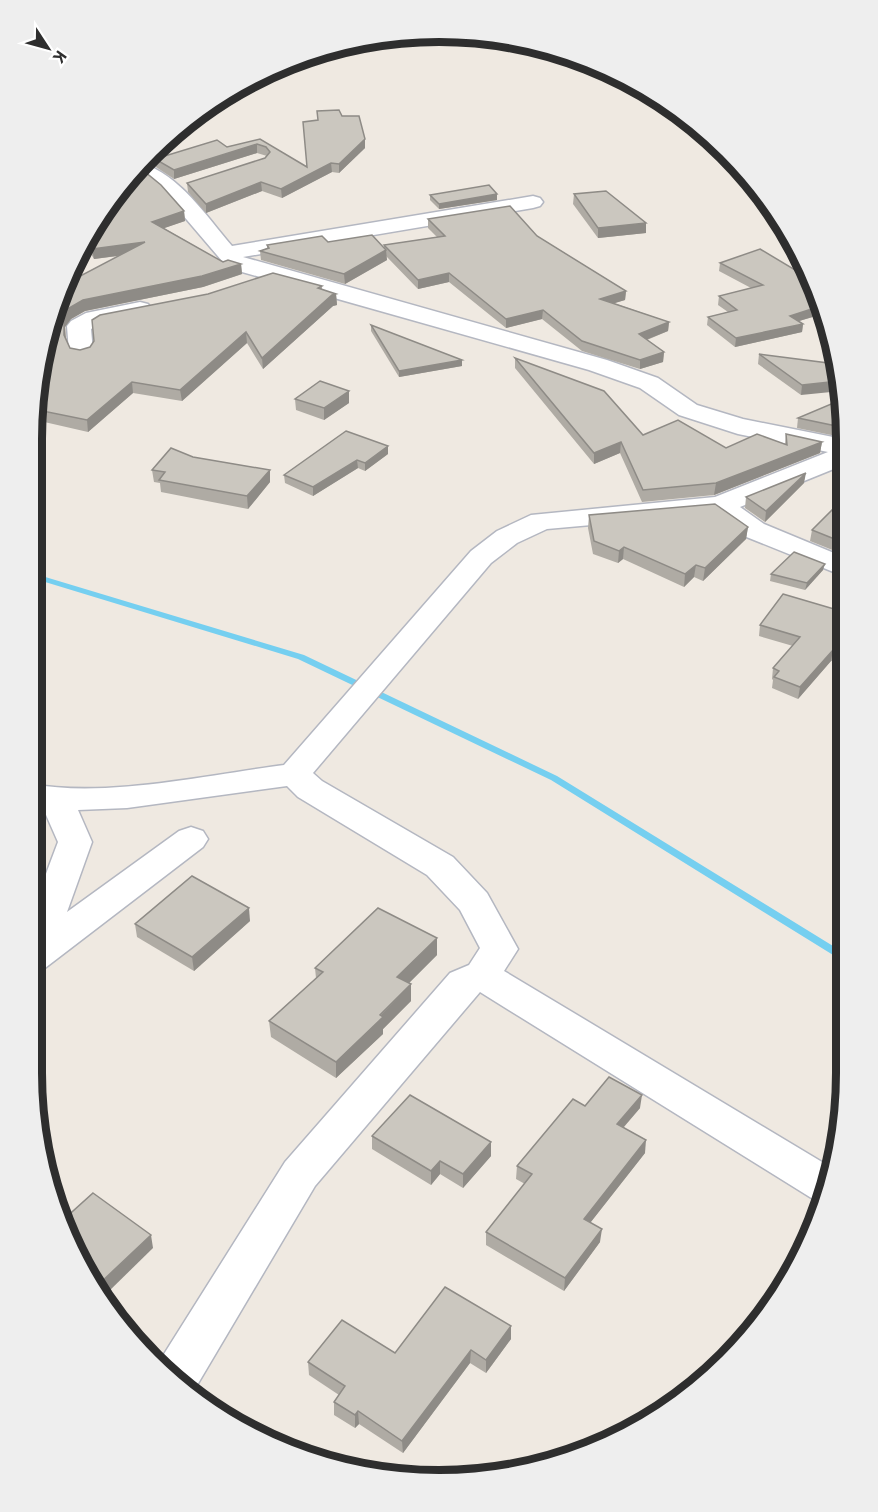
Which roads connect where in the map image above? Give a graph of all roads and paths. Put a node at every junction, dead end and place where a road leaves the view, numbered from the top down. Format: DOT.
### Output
graph roads {
  1 [pos="145,172"];
  2 [pos="533,202"];
  3 [pos="227,253"];
  4 [pos="272,274"];
  5 [pos="241,284"];
  6 [pos="163,304"];
  7 [pos="81,352"];
  8 [pos="836,446"];
  9 [pos="836,458"];
  10 [pos="720,505"];
  11 [pos="836,564"];
  12 [pos="294,774"];
  13 [pos="44,797"];
  14 [pos="190,839"];
  15 [pos="42,931"];
  16 [pos="42,950"];
  17 [pos="482,975"];
  18 [pos="820,1182"];
  19 [pos="179,1372"];
  1 -- 3 [label="street"];
  2 -- 3 [label="street"];
  3 -- 4 [label="street"];
  4 -- 5 [label="street"];
  4 -- 8 [label="street"];
  6 -- 7 [label="street"];
  9 -- 10 [label="street"];
  10 -- 11 [label="street"];
  10 -- 12 [label="street"];
  12 -- 13 [label="street"];
  12 -- 17 [label="street"];
  13 -- 15 [label="street"];
  14 -- 16 [label="street"];
  17 -- 18 [label="street"];
  17 -- 19 [label="street"];
}
